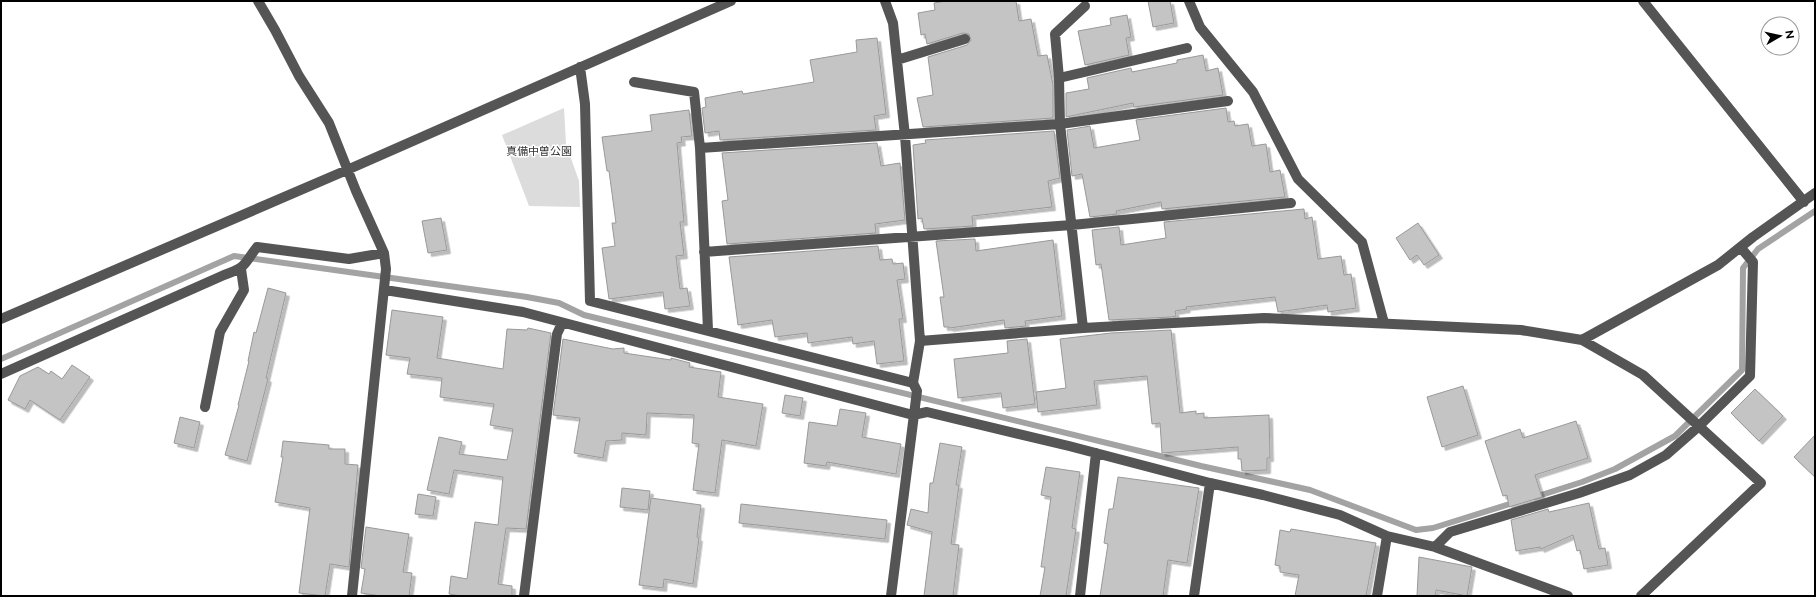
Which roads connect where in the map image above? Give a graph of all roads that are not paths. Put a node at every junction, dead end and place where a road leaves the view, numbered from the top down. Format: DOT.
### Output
graph roads {
  1 [pos="258,1"];
  2 [pos="731,1"];
  3 [pos="884,1"];
  4 [pos="1189,1"];
  5 [pos="1643,1"];
  6 [pos="1084,6"];
  7 [pos="965,39"];
  8 [pos="1187,48"];
  9 [pos="897,60"];
  10 [pos="580,67"];
  11 [pos="1059,78"];
  12 [pos="634,82"];
  13 [pos="1228,101"];
  14 [pos="1060,124"];
  15 [pos="905,136"];
  16 [pos="700,148"];
  17 [pos="348,170"];
  18 [pos="1815,193"];
  19 [pos="1804,202"];
  20 [pos="1291,203"];
  21 [pos="1072,225"];
  22 [pos="912,236"];
  23 [pos="1743,251"];
  24 [pos="704,252"];
  25 [pos="384,253"];
  26 [pos="243,267"];
  27 [pos="385,287"];
  28 [pos="1,319"];
  29 [pos="562,323"];
  30 [pos="1384,323"];
  31 [pos="1083,328"];
  32 [pos="708,330"];
  33 [pos="1582,340"];
  34 [pos="920,341"];
  35 [pos="1,374"];
  36 [pos="915,387"];
  37 [pos="205,407"];
  38 [pos="914,410"];
  39 [pos="1693,422"];
  40 [pos="1096,453"];
  41 [pos="1210,483"];
  42 [pos="1387,536"];
  43 [pos="1434,547"];
  44 [pos="352,596"];
  45 [pos="524,596"];
  46 [pos="891,596"];
  47 [pos="1080,596"];
  48 [pos="1194,596"];
  49 [pos="1377,596"];
  50 [pos="1568,596"];
  51 [pos="1641,596"];
  1 -- 17 [label="street"];
  2 -- 10 [label="street"];
  3 -- 9 [label="street"];
  4 -- 30 [label="street"];
  5 -- 19 [label="street"];
  6 -- 11 [label="street"];
  7 -- 9 [label="street"];
  8 -- 11 [label="street"];
  9 -- 15 [label="street"];
  10 -- 17 [label="street"];
  10 -- 32 [label="street"];
  11 -- 14 [label="street"];
  12 -- 16 [label="street"];
  13 -- 14 [label="street"];
  14 -- 15 [label="street"];
  14 -- 21 [label="street"];
  15 -- 16 [label="street"];
  15 -- 22 [label="street"];
  16 -- 24 [label="street"];
  17 -- 25 [label="street"];
  17 -- 28 [label="street"];
  18 -- 19 [label="street"];
  19 -- 23 [label="street"];
  20 -- 21 [label="street"];
  21 -- 22 [label="street"];
  21 -- 31 [label="street"];
  22 -- 24 [label="street"];
  22 -- 34 [label="street"];
  23 -- 33 [label="street"];
  23 -- 39 [label="street"];
  24 -- 32 [label="street"];
  25 -- 26 [label="street"];
  25 -- 27 [label="street"];
  26 -- 35 [label="street"];
  26 -- 37 [label="street"];
  27 -- 29 [label="street"];
  27 -- 44 [label="street"];
  29 -- 38 [label="street"];
  29 -- 45 [label="street"];
  30 -- 31 [label="street"];
  30 -- 33 [label="street"];
  31 -- 34 [label="street"];
  32 -- 36 [label="street"];
  33 -- 39 [label="street"];
  34 -- 36 [label="street"];
  36 -- 38 [label="street"];
  38 -- 40 [label="street"];
  38 -- 46 [label="street"];
  39 -- 43 [label="street"];
  39 -- 51 [label="street"];
  40 -- 41 [label="street"];
  40 -- 47 [label="street"];
  41 -- 42 [label="street"];
  41 -- 48 [label="street"];
  42 -- 43 [label="street"];
  42 -- 49 [label="street"];
  43 -- 50 [label="street"];
}
